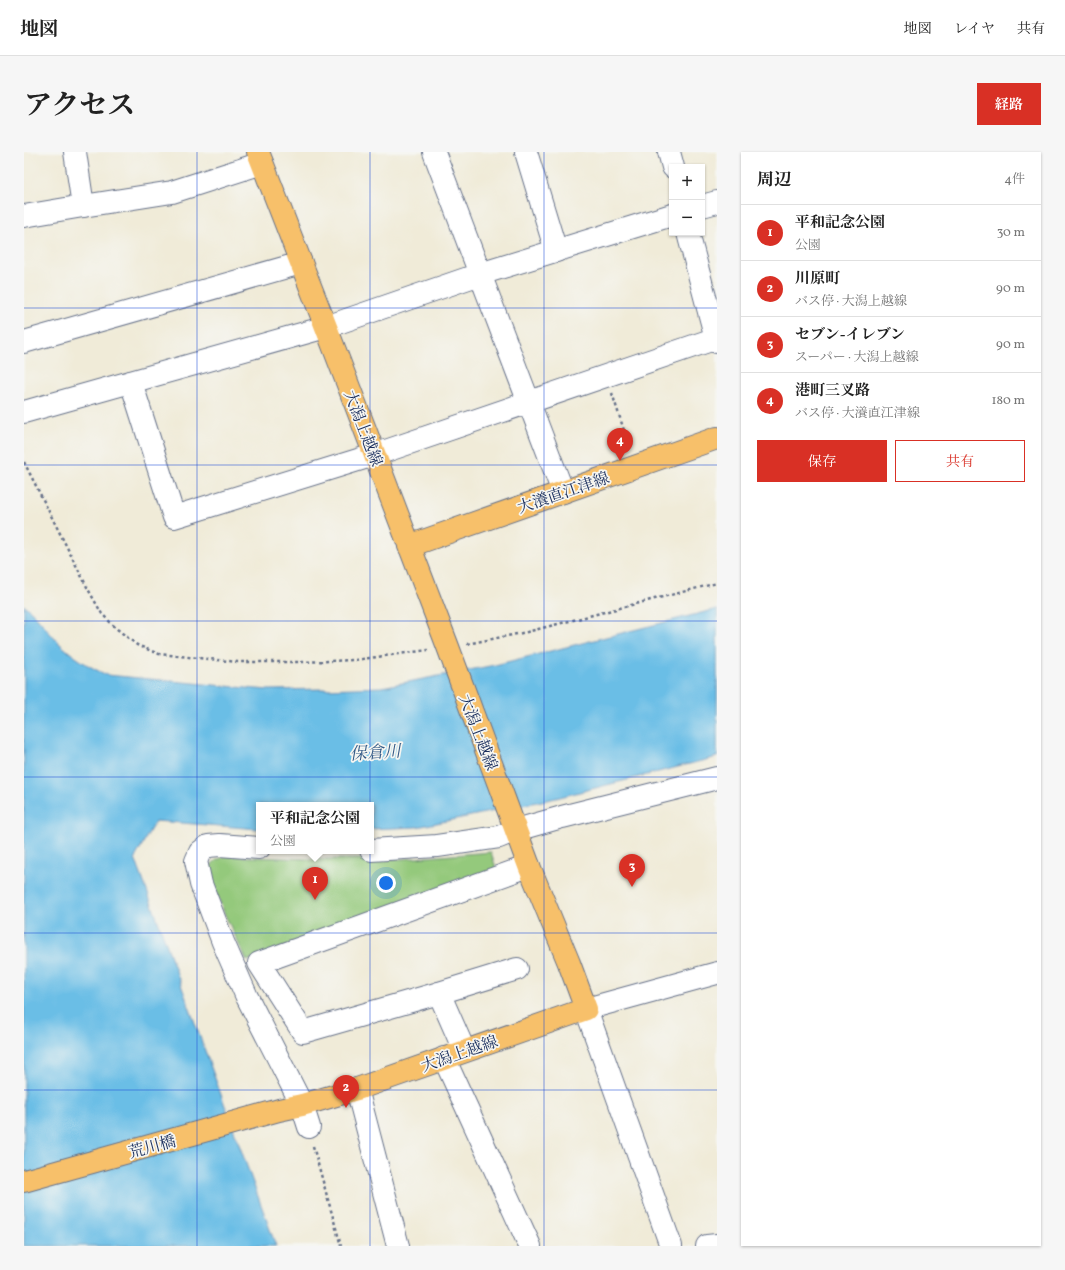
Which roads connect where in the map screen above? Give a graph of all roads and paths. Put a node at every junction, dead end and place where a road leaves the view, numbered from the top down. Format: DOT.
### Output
graph roads {
  1 [pos="75,152"];
  2 [pos="434,152"];
  3 [pos="526,152"];
  4 [pos="670,152"];
  5 [pos="260,158"];
  6 [pos="672,164"];
  7 [pos="717,202"];
  8 [pos="705,205"];
  9 [pos="84,206"];
  10 [pos="24,216"];
  11 [pos="669,216"];
  12 [pos="689,236"];
  13 [pos="556,251"];
  14 [pos="301,263"];
  15 [pos="480,274"];
  16 [pos="326,327"];
  17 [pos="717,339"];
  18 [pos="24,342"];
  19 [pos="606,376"];
  20 [pos="131,382"];
  21 [pos="529,402"];
  22 [pos="24,412"];
  23 [pos="717,438"];
  24 [pos="374,455"];
  25 [pos="24,462"];
  26 [pos="635,467"];
  27 [pos="563,492"];
  28 [pos="409,546"];
  29 [pos="717,583"];
  30 [pos="450,655"];
  31 [pos="717,778"];
  32 [pos="514,823"];
  33 [pos="256,848"];
  34 [pos="374,850"];
  35 [pos="529,866"];
  36 [pos="518,969"];
  37 [pos="717,973"];
  38 [pos="439,993"];
  39 [pos="586,1009"];
  40 [pos="464,1050"];
  41 [pos="444,1058"];
  42 [pos="358,1089"];
  43 [pos="302,1105"];
  44 [pos="280,1110"];
  45 [pos="309,1127"];
  46 [pos="24,1181"];
  47 [pos="717,1245"];
  48 [pos="341,1246"];
  49 [pos="398,1246"];
  50 [pos="530,1246"];
  51 [pos="671,1246"];
  52 [pos="707,1246"];
  1 -- 9 [label="street"];
  2 -- 15 [label="street"];
  3 -- 13 [label="street"];
  4 -- 6 [label="street"];
  5 -- 9 [label="street"];
  5 -- 14 [label="main road, 大潟上越線"];
  7 -- 8 [label="street"];
  9 -- 10 [label="street"];
  11 -- 13 [label="street"];
  12 -- 17 [label="street"];
  13 -- 15 [label="street"];
  14 -- 16 [label="main road, 大潟上越線"];
  14 -- 18 [label="street"];
  15 -- 16 [label="street"];
  15 -- 21 [label="street"];
  16 -- 20 [label="street"];
  16 -- 24 [label="main road, 大潟上越線"];
  17 -- 19 [label="street"];
  19 -- 21 [label="street"];
  19 -- 26 [label="path"];
  20 -- 22 [label="street"];
  20 -- 24 [label="street"];
  21 -- 24 [label="street"];
  21 -- 27 [label="street"];
  23 -- 26 [label="main road, 大瀁直江津線"];
  24 -- 28 [label="main road, 大潟上越線"];
  25 -- 30 [label="path"];
  26 -- 27 [label="main road, 大瀁直江津線"];
  27 -- 28 [label="main road, 大瀁直江津線"];
  28 -- 30 [label="main road, 大潟上越線"];
  29 -- 30 [label="path"];
  30 -- 32 [label="main road, 大潟上越線"];
  31 -- 32 [label="street"];
  32 -- 34 [label="street"];
  32 -- 35 [label="main road, 大潟上越線"];
  33 -- 43 [label="street"];
  35 -- 38 [label="street"];
  35 -- 39 [label="main road, 大潟上越線"];
  36 -- 38 [label="street"];
  37 -- 39 [label="street"];
  38 -- 40 [label="street"];
  39 -- 40 [label="main road, 大潟上越線"];
  39 -- 51 [label="street"];
  40 -- 41 [label="main road, 大潟上越線"];
  41 -- 42 [label="main road, 大潟上越線"];
  41 -- 50 [label="street"];
  42 -- 43 [label="main road, 大潟上越線"];
  42 -- 49 [label="street"];
  43 -- 44 [label="main road, 大潟上越線"];
  43 -- 45 [label="street"];
  44 -- 46 [label="main road, 荒川橋"];
  45 -- 48 [label="path"];
  47 -- 52 [label="street"];
}
